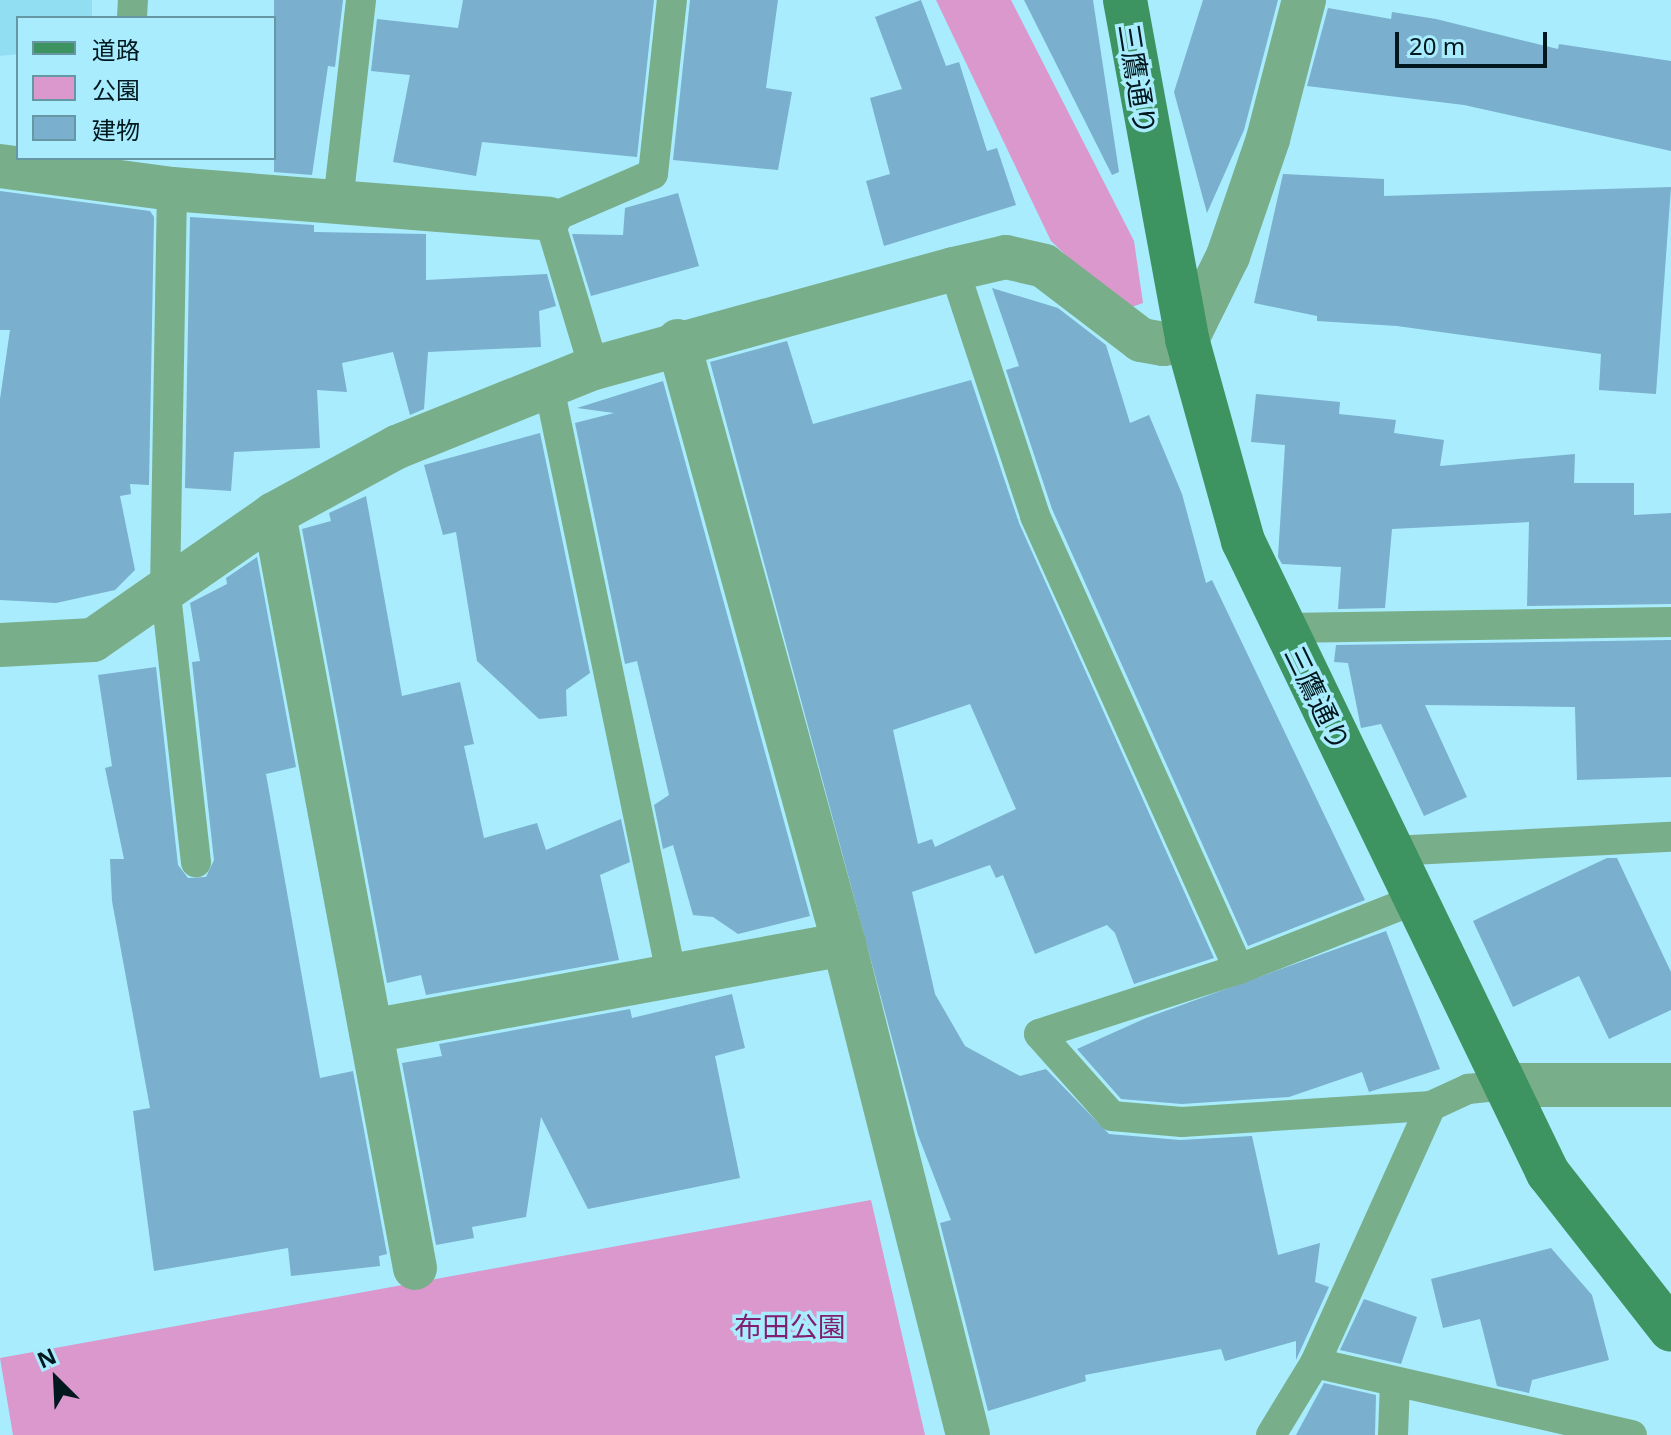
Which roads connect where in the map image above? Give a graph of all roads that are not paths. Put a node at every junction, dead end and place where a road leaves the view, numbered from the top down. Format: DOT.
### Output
graph roads {
  1 [pos="361,0"];
  2 [pos="672,0"];
  3 [pos="1125,0"];
  4 [pos="1304,0"];
  5 [pos="0,166"];
  6 [pos="119,170"];
  7 [pos="172,189"];
  8 [pos="338,202"];
  9 [pos="549,219"];
  10 [pos="954,269"];
  11 [pos="1187,339"];
  12 [pos="678,341"];
  13 [pos="594,368"];
  14 [pos="549,387"];
  15 [pos="274,514"];
  16 [pos="165,586"];
  17 [pos="1671,622"];
  18 [pos="1284,628"];
  19 [pos="0,645"];
  20 [pos="1671,837"];
  21 [pos="1391,851"];
  22 [pos="196,862"];
  23 [pos="1414,900"];
  24 [pos="844,944"];
  25 [pos="1239,969"];
  26 [pos="672,978"];
  27 [pos="371,1031"];
  28 [pos="1504,1085"];
  29 [pos="1671,1085"];
  30 [pos="1431,1106"];
  31 [pos="415,1268"];
  32 [pos="1657,1291"];
  33 [pos="1671,1330"];
  34 [pos="1315,1363"];
  35 [pos="1395,1382"];
  36 [pos="968,1435"];
  37 [pos="1271,1435"];
  38 [pos="1393,1435"];
  39 [pos="1632,1435"];
  1 -- 8 [label="lane"];
  2 -- 9 [label="lane"];
  3 -- 11 [label="main road, 三鷹通り"];
  4 -- 11 [label="street"];
  5 -- 6 [label="street"];
  6 -- 7 [label="street"];
  7 -- 8 [label="street"];
  7 -- 16 [label="lane"];
  8 -- 9 [label="street"];
  9 -- 13 [label="lane"];
  10 -- 11 [label="street"];
  10 -- 12 [label="street"];
  10 -- 25 [label="lane"];
  11 -- 18 [label="main road, 三鷹通り"];
  12 -- 13 [label="street"];
  12 -- 24 [label="street"];
  13 -- 14 [label="street"];
  14 -- 15 [label="street"];
  14 -- 26 [label="lane"];
  15 -- 16 [label="street"];
  15 -- 27 [label="street"];
  16 -- 19 [label="street"];
  16 -- 22 [label="lane"];
  17 -- 18 [label="lane"];
  18 -- 21 [label="main road, 三鷹通り"];
  20 -- 21 [label="lane"];
  21 -- 23 [label="main road, 三鷹通り"];
  23 -- 25 [label="lane"];
  23 -- 28 [label="main road, 三鷹通り"];
  24 -- 26 [label="street"];
  24 -- 36 [label="street"];
  25 -- 30 [label="lane"];
  26 -- 27 [label="street"];
  27 -- 31 [label="street"];
  28 -- 29 [label="street"];
  28 -- 30 [label="lane"];
  28 -- 32 [label="main road, 三鷹通り"];
  30 -- 34 [label="lane"];
  32 -- 33 [label="main road, 三鷹通り"];
  34 -- 35 [label="lane"];
  34 -- 37 [label="lane"];
  35 -- 38 [label="lane"];
  35 -- 39 [label="lane"];
}
